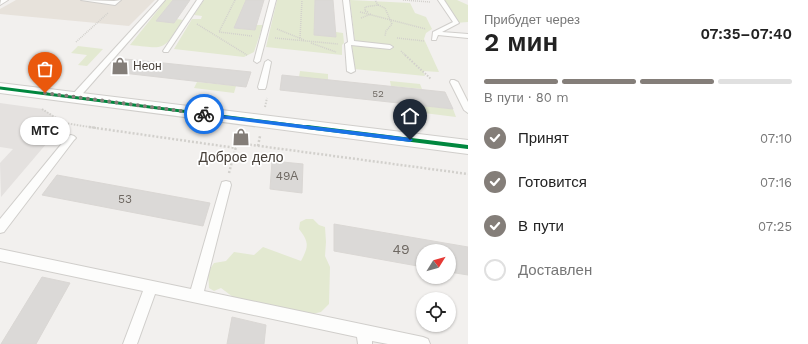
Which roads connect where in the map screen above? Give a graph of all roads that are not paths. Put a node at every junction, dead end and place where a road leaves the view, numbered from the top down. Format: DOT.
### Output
graph roads {
  1 [pos="5,0"];
  2 [pos="84,0"];
  3 [pos="162,0"];
  4 [pos="200,0"];
  5 [pos="273,0"];
  6 [pos="346,0"];
  7 [pos="117,1"];
  8 [pos="442,2"];
  9 [pos="0,3"];
  10 [pos="468,36"];
  11 [pos="349,44"];
  12 [pos="390,47"];
  13 [pos="166,51"];
  14 [pos="257,61"];
  15 [pos="268,62"];
  16 [pos="351,71"];
  17 [pos="454,82"];
  18 [pos="0,88"];
  19 [pos="262,88"];
  20 [pos="75,97"];
  21 [pos="468,110"];
  22 [pos="71,138"];
  23 [pos="468,147"];
  24 [pos="226,185"];
  25 [pos="0,228"];
  26 [pos="0,255"];
  27 [pos="151,287"];
  28 [pos="196,296"];
  29 [pos="364,338"];
  30 [pos="130,344"];
  31 [pos="423,344"];
  1 -- 9 [label="lane"];
  2 -- 7 [label="lane"];
  3 -- 20 [label="lane"];
  4 -- 13 [label="lane"];
  5 -- 14 [label="lane"];
  6 -- 11 [label="lane"];
  8 -- 10 [label="lane"];
  11 -- 12 [label="lane"];
  11 -- 16 [label="lane"];
  15 -- 19 [label="lane"];
  17 -- 21 [label="lane"];
  18 -- 20 [label="street"];
  20 -- 23 [label="street"];
  22 -- 25 [label="lane"];
  24 -- 28 [label="lane"];
  26 -- 27 [label="lane"];
  27 -- 28 [label="lane"];
  27 -- 30 [label="lane"];
  28 -- 29 [label="lane"];
  29 -- 31 [label="lane"];
}
